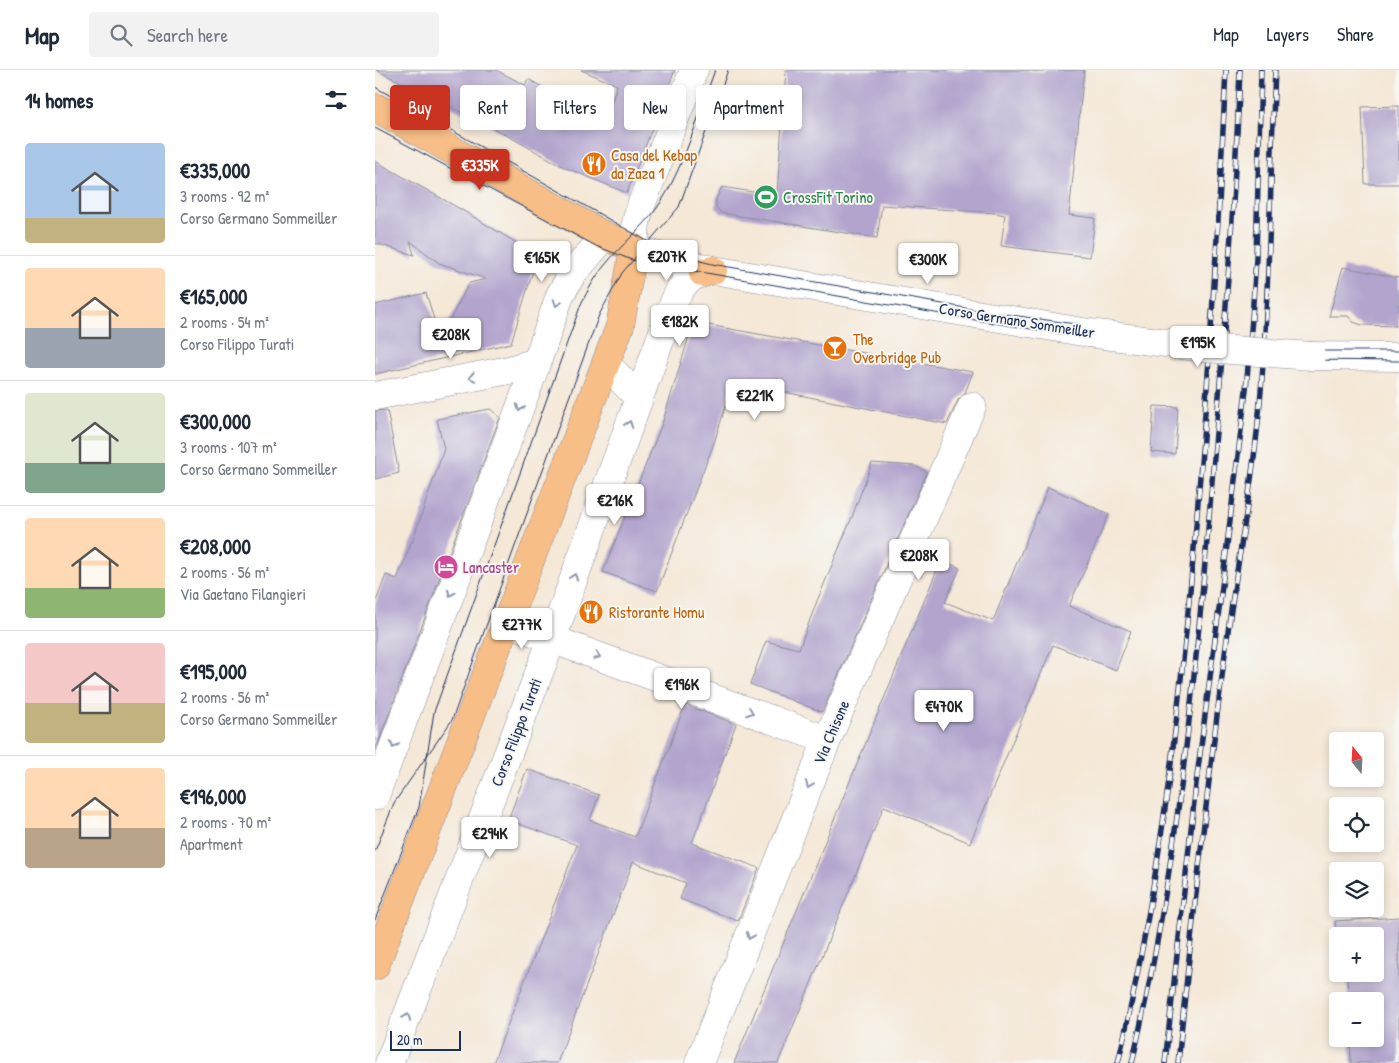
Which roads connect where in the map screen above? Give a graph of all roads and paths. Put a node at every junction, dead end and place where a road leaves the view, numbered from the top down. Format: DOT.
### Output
graph roads {
  1 [pos="694,70"];
  2 [pos="375,108"];
  3 [pos="605,236"];
  4 [pos="634,241"];
  5 [pos="708,271"];
  6 [pos="1399,357"];
  7 [pos="537,362"];
  8 [pos="606,364"];
  9 [pos="375,396"];
  10 [pos="639,398"];
  11 [pos="972,406"];
  12 [pos="507,622"];
  13 [pos="552,639"];
  14 [pos="827,740"];
  15 [pos="375,796"];
  16 [pos="375,966"];
  17 [pos="389,1063"];
  18 [pos="699,1063"];
  1 -- 4 [label="street"];
  2 -- 3 [label="main road, Corso Germano Sommeiller"];
  3 -- 4 [label="main road, Corso Germano Sommeiller"];
  3 -- 7 [label="street, one-way"];
  4 -- 5 [label="street, Corso Germano Sommeiller"];
  4 -- 8 [label="main road"];
  5 -- 6 [label="street, Corso Germano Sommeiller, bridge"];
  5 -- 10 [label="street, Corso Filippo Turati"];
  7 -- 9 [label="street, one-way"];
  7 -- 15 [label="street, one-way"];
  8 -- 10 [label="street"];
  8 -- 12 [label="main road"];
  13 -- 10 [label="street, Corso Filippo Turati, one-way"];
  11 -- 14 [label="street, Via Chisone"];
  12 -- 13 [label="street"];
  12 -- 16 [label="main road"];
  13 -- 14 [label="street, one-way"];
  17 -- 13 [label="street, Corso Filippo Turati, one-way"];
  14 -- 18 [label="street, Via Chisone, one-way"];
}
